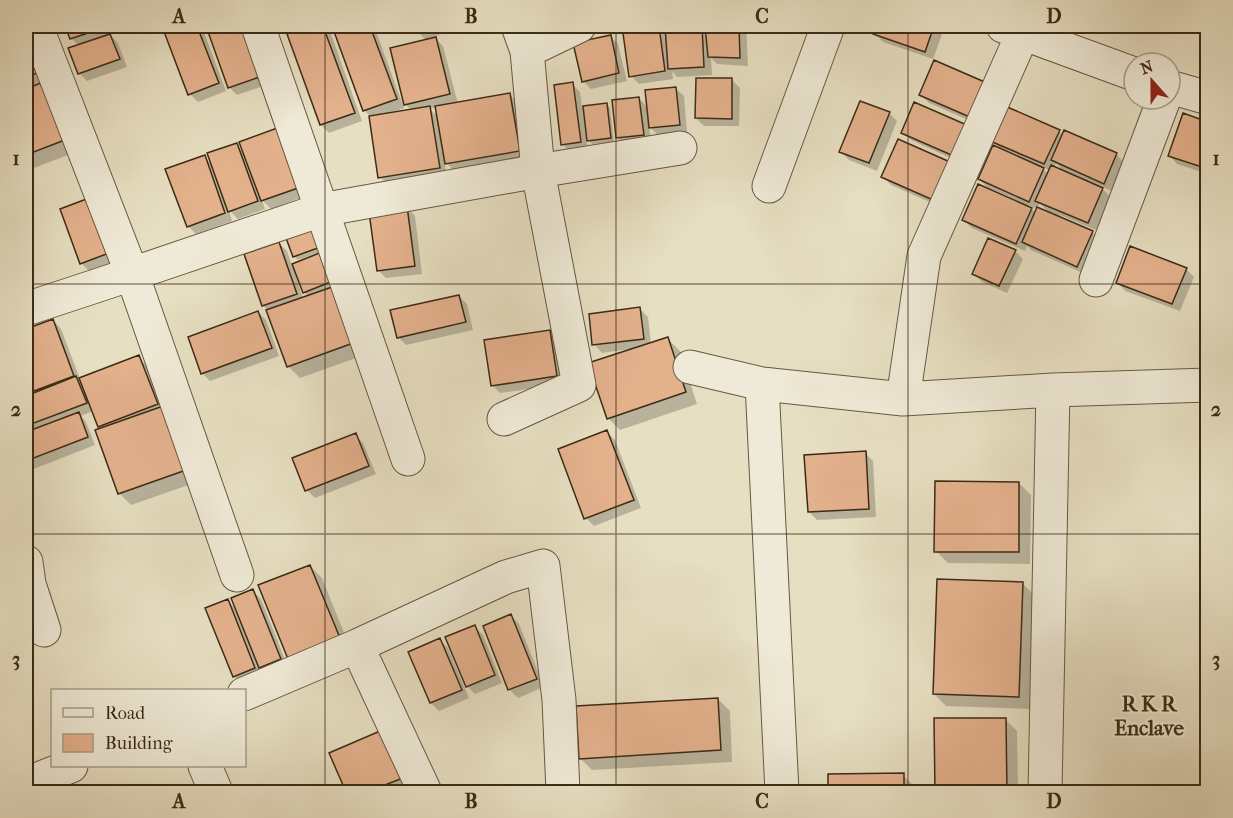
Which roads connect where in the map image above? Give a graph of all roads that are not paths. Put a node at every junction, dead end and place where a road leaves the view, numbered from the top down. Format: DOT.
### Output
graph roads {
  1 [pos="36,26"];
  2 [pos="258,26"];
  3 [pos="579,26"];
  4 [pos="828,26"];
  5 [pos="1013,29"];
  6 [pos="523,38"];
  7 [pos="1122,70"];
  8 [pos="1182,90"];
  9 [pos="1208,98"];
  10 [pos="1159,111"];
  11 [pos="680,148"];
  12 [pos="538,171"];
  13 [pos="770,186"];
  14 [pos="321,210"];
  15 [pos="132,274"];
  16 [pos="1096,280"];
  17 [pos="26,309"];
  18 [pos="690,368"];
  19 [pos="762,384"];
  20 [pos="1208,385"];
  21 [pos="1053,390"];
  22 [pos="903,399"];
  23 [pos="504,419"];
  24 [pos="408,459"];
  25 [pos="26,562"];
  26 [pos="237,575"];
  27 [pos="44,630"];
  28 [pos="357,646"];
  29 [pos="246,693"];
  30 [pos="66,767"];
  31 [pos="206,767"];
  32 [pos="26,784"];
  33 [pos="216,792"];
  34 [pos="425,792"];
  35 [pos="563,792"];
  36 [pos="782,792"];
  37 [pos="1045,792"];
  1 -- 15 [label="street"];
  2 -- 14 [label="street"];
  3 -- 6 [label="street"];
  4 -- 13 [label="street"];
  5 -- 7 [label="street"];
  5 -- 22 [label="street"];
  6 -- 12 [label="street"];
  8 -- 9 [label="street"];
  10 -- 16 [label="street"];
  11 -- 12 [label="street"];
  12 -- 14 [label="street"];
  12 -- 23 [label="street"];
  14 -- 15 [label="street"];
  14 -- 24 [label="street"];
  15 -- 17 [label="street"];
  15 -- 26 [label="street"];
  18 -- 19 [label="street"];
  19 -- 22 [label="street"];
  19 -- 36 [label="street"];
  20 -- 21 [label="street"];
  21 -- 22 [label="street"];
  21 -- 37 [label="street"];
  25 -- 27 [label="street"];
  28 -- 29 [label="street"];
  28 -- 34 [label="street"];
  28 -- 35 [label="street"];
  30 -- 32 [label="street"];
  31 -- 33 [label="street"];
}
